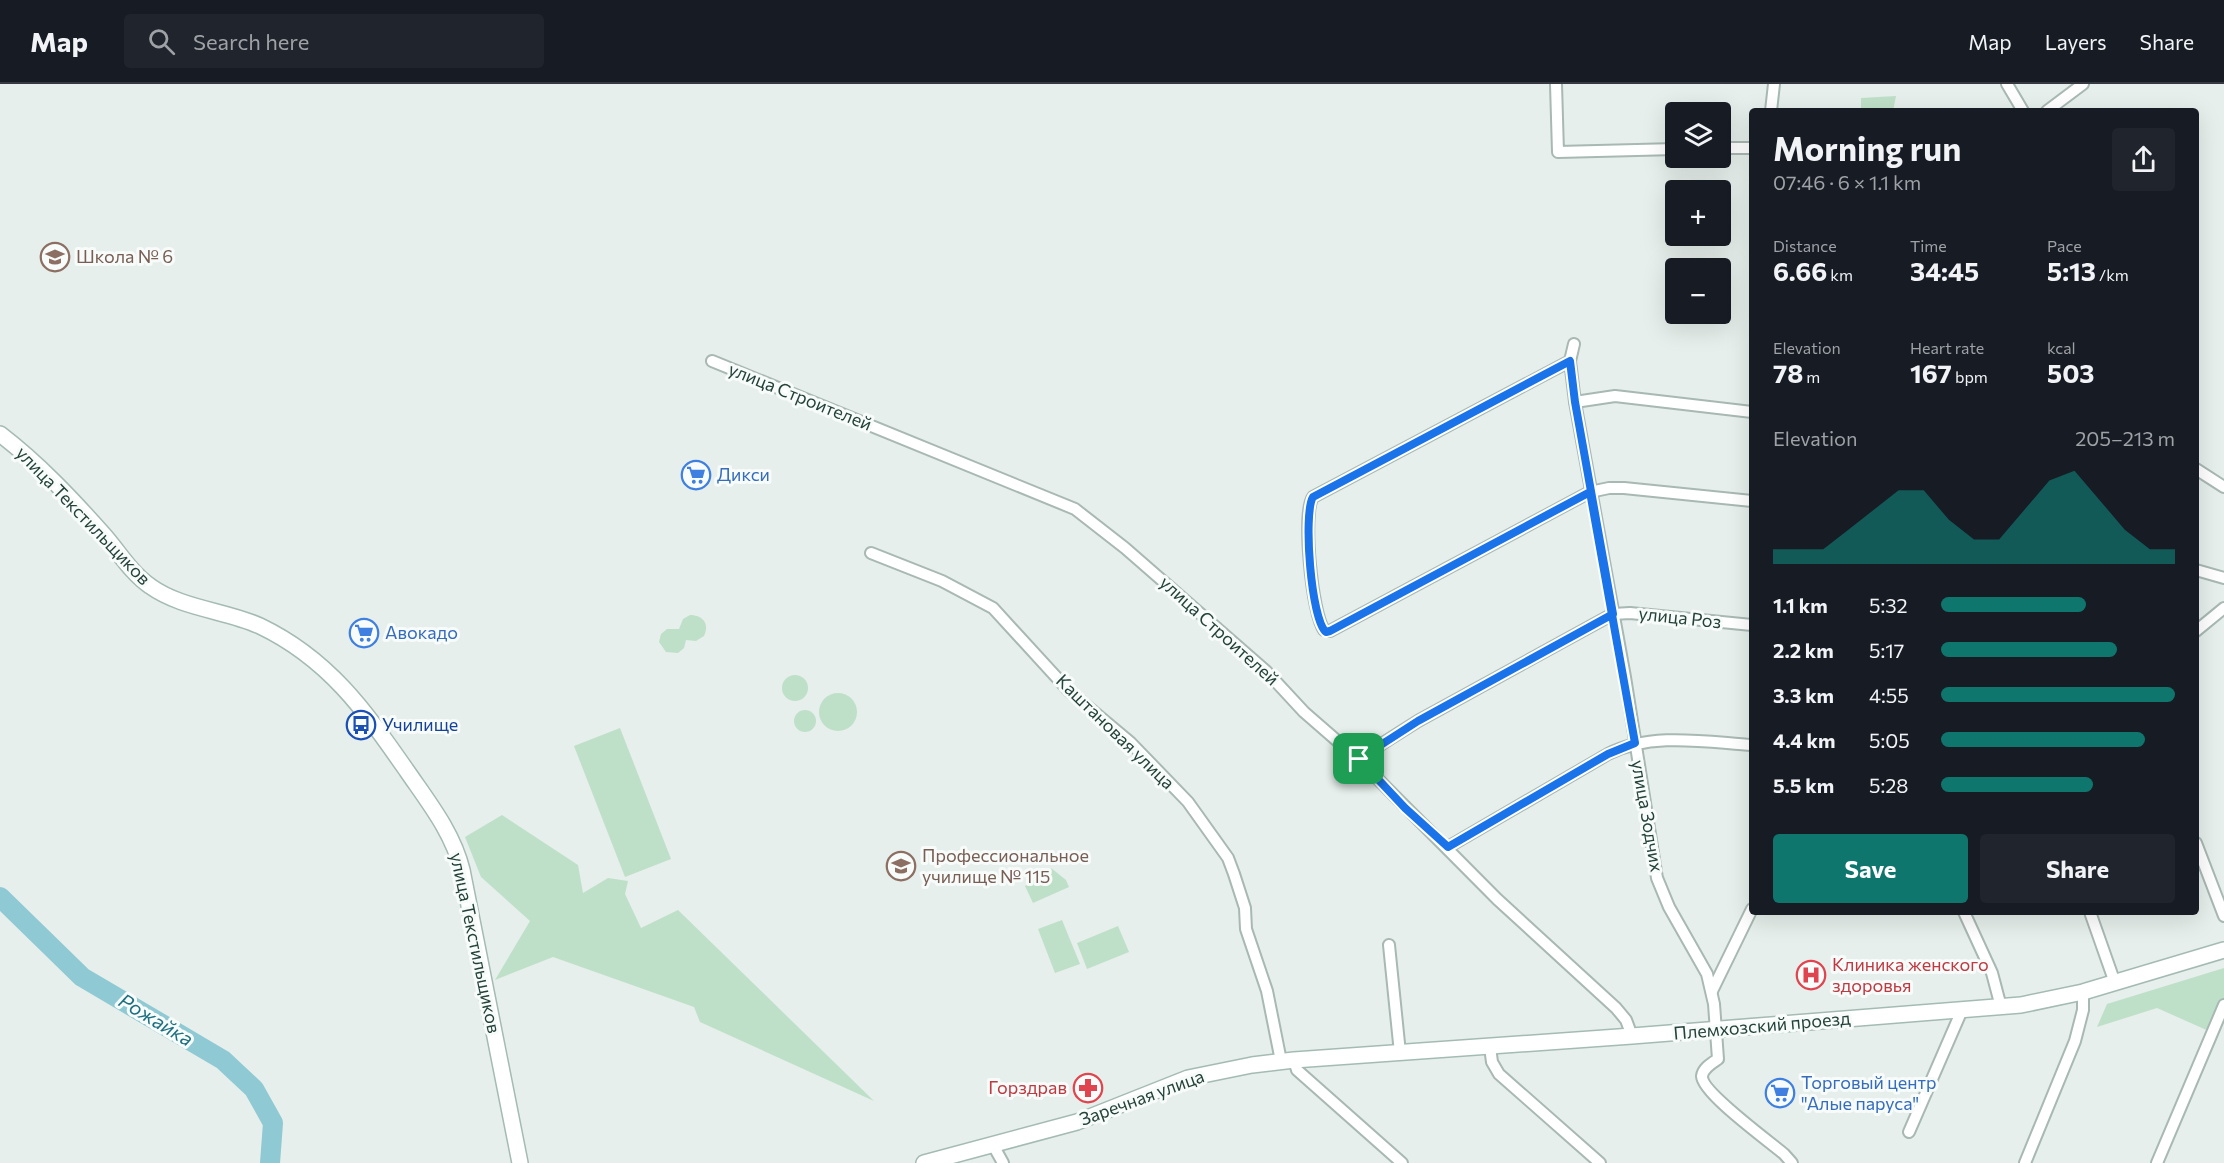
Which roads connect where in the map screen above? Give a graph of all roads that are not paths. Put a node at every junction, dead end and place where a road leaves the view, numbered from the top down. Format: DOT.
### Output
graph roads {
  1 [pos="1556,84"];
  2 [pos="1773,84"];
  3 [pos="2007,84"];
  4 [pos="2083,84"];
  5 [pos="1772,108"];
  6 [pos="2021,108"];
  7 [pos="2051,108"];
  8 [pos="1731,148"];
  9 [pos="1749,148"];
  10 [pos="1665,149"];
  11 [pos="1574,344"];
  12 [pos="712,361"];
  13 [pos="1570,361"];
  14 [pos="1575,402"];
  15 [pos="1749,412"];
  16 [pos="0,434"];
  17 [pos="2199,471"];
  18 [pos="2224,487"];
  19 [pos="1590,492"];
  20 [pos="1749,501"];
  21 [pos="871,553"];
  22 [pos="2199,571"];
  23 [pos="2224,578"];
  24 [pos="2224,608"];
  25 [pos="1613,614"];
  26 [pos="1749,625"];
  27 [pos="2199,629"];
  28 [pos="1635,743"];
  29 [pos="1749,745"];
  30 [pos="1359,759"];
  31 [pos="1448,847"];
  32 [pos="2199,851"];
  33 [pos="1749,915"];
  34 [pos="1965,915"];
  35 [pos="2091,915"];
  36 [pos="2224,916"];
  37 [pos="1389,945"];
  38 [pos="2224,950"];
  39 [pos="2115,982"];
  40 [pos="1712,991"];
  41 [pos="2083,992"];
  42 [pos="2224,1005"];
  43 [pos="2001,1007"];
  44 [pos="1962,1010"];
  45 [pos="1717,1029"];
  46 [pos="1632,1036"];
  47 [pos="1490,1047"];
  48 [pos="1400,1053"];
  49 [pos="1287,1061"];
  50 [pos="1910,1132"];
  51 [pos="993,1145"];
  52 [pos="520,1163"];
  53 [pos="924,1163"];
  54 [pos="1004,1163"];
  55 [pos="1402,1163"];
  56 [pos="1600,1163"];
  57 [pos="1792,1163"];
  58 [pos="2025,1163"];
  59 [pos="2157,1163"];
  1 -- 10 [label="street"];
  2 -- 5 [label="street"];
  3 -- 6 [label="street"];
  4 -- 7 [label="street"];
  8 -- 9 [label="street"];
  11 -- 13 [label="street, улица Зодчих"];
  12 -- 30 [label="street, улица Строителей"];
  13 -- 14 [label="street, улица Зодчих"];
  13 -- 19 [label="street"];
  14 -- 15 [label="street"];
  14 -- 19 [label="street, улица Зодчих"];
  16 -- 52 [label="main road, улица Текстильщиков"];
  17 -- 18 [label="street"];
  19 -- 20 [label="street"];
  19 -- 25 [label="street, улица Зодчих"];
  21 -- 49 [label="street, Каштановая улица"];
  22 -- 23 [label="street"];
  24 -- 27 [label="street"];
  25 -- 26 [label="street, улица Роз"];
  25 -- 28 [label="street, улица Зодчих"];
  25 -- 30 [label="street, улица Роз"];
  28 -- 29 [label="street"];
  28 -- 31 [label="street"];
  28 -- 40 [label="street, улица Зодчих"];
  30 -- 31 [label="street, улица Строителей"];
  31 -- 46 [label="street, улица Строителей"];
  32 -- 36 [label="street"];
  33 -- 40 [label="street"];
  34 -- 43 [label="street"];
  35 -- 39 [label="street"];
  37 -- 48 [label="street"];
  38 -- 39 [label="main road, Племхозский проезд"];
  39 -- 41 [label="main road, Племхозский проезд"];
  40 -- 45 [label="street, улица Зодчих"];
  41 -- 43 [label="main road, Племхозский проезд"];
  41 -- 58 [label="street"];
  42 -- 59 [label="street"];
  43 -- 44 [label="main road, Племхозский проезд"];
  44 -- 45 [label="main road, Племхозский проезд"];
  44 -- 50 [label="street"];
  45 -- 46 [label="main road, Племхозский проезд"];
  45 -- 57 [label="street, улица Зодчих"];
  46 -- 47 [label="main road, Племхозский проезд"];
  47 -- 48 [label="main road, Племхозский проезд"];
  47 -- 56 [label="street"];
  48 -- 49 [label="main road, Племхозский проезд"];
  49 -- 51 [label="main road, Заречная улица"];
  49 -- 55 [label="street"];
  51 -- 53 [label="main road"];
  51 -- 54 [label="street"];
}
